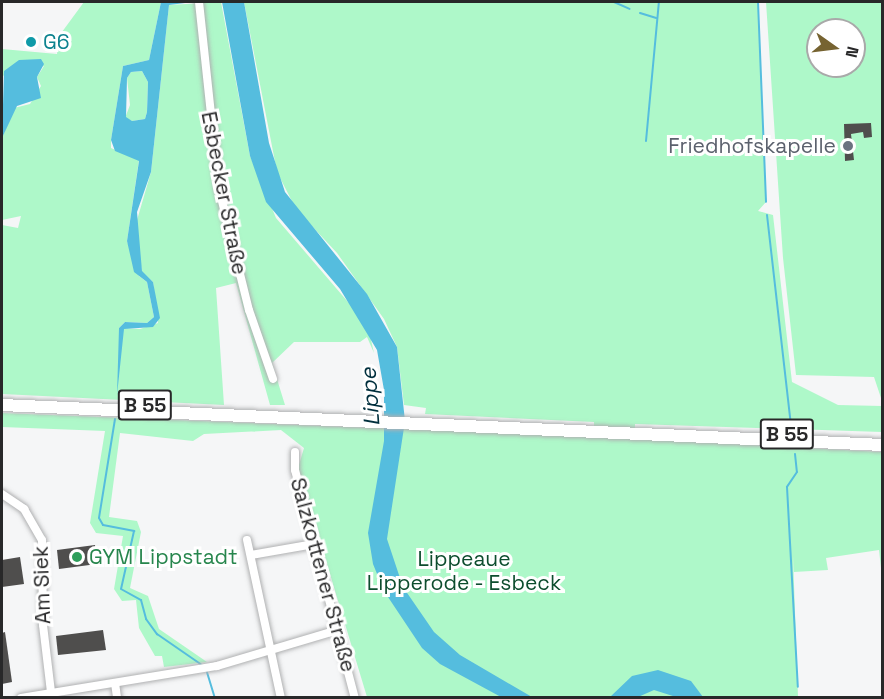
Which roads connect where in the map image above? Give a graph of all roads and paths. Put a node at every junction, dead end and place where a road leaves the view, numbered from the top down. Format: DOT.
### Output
graph roads {
  1 [pos="199,3"];
  2 [pos="273,379"];
  3 [pos="2,398"];
  4 [pos="2,405"];
  5 [pos="347,418"];
  6 [pos="882,437"];
  7 [pos="864,440"];
  8 [pos="882,445"];
  9 [pos="295,452"];
  10 [pos="2,495"];
  11 [pos="247,540"];
  12 [pos="314,544"];
  13 [pos="251,555"];
  14 [pos="338,630"];
  15 [pos="273,648"];
  16 [pos="115,683"];
  17 [pos="51,692"];
  18 [pos="21,698"];
  19 [pos="117,698"];
  20 [pos="281,698"];
  21 [pos="355,698"];
  1 -- 2 [label="street, Esbecker Straße"];
  3 -- 5 [label="highway, B 55"];
  4 -- 5 [label="highway, B 55"];
  5 -- 7 [label="highway, B 55"];
  6 -- 7 [label="highway, B 55"];
  7 -- 8 [label="highway, B 55"];
  9 -- 12 [label="street, Salzkottener Straße"];
  10 -- 17 [label="street, Am Siek"];
  11 -- 13 [label="street"];
  12 -- 13 [label="street"];
  12 -- 14 [label="street, Salzkottener Straße"];
  13 -- 15 [label="street"];
  14 -- 15 [label="street"];
  14 -- 21 [label="street, Salzkottener Straße"];
  15 -- 16 [label="street"];
  15 -- 20 [label="street"];
  16 -- 17 [label="street"];
  16 -- 19 [label="street"];
  17 -- 18 [label="street"];
}
